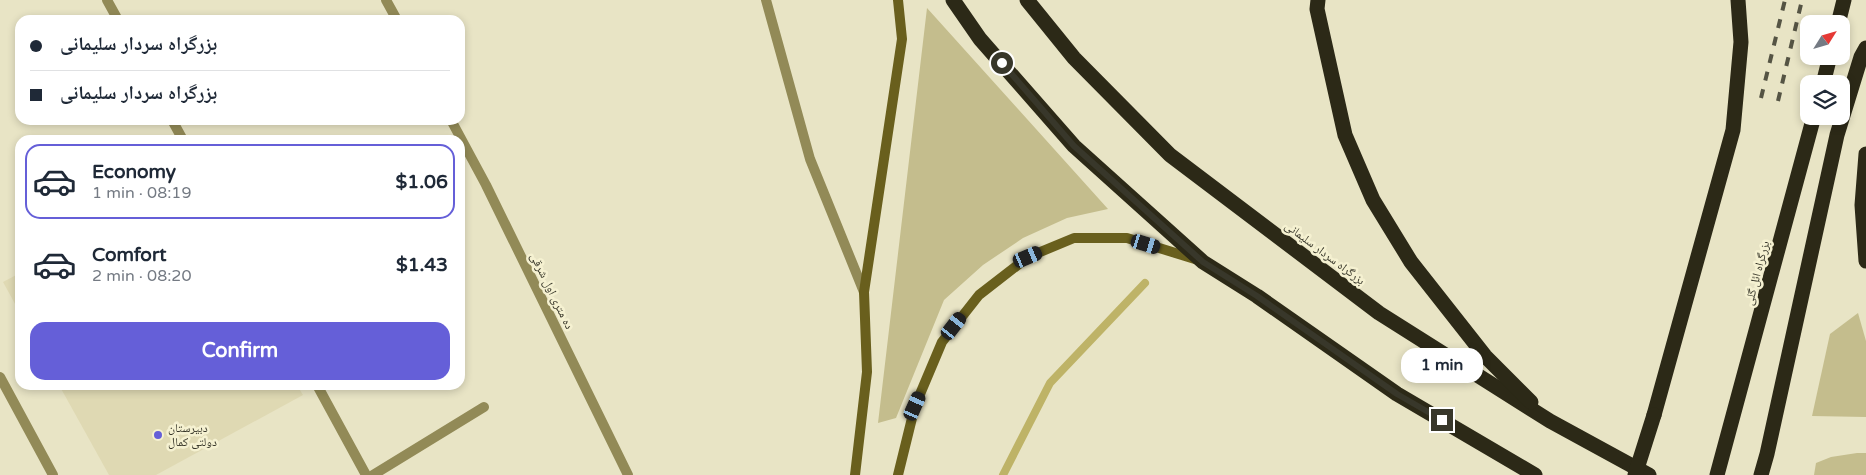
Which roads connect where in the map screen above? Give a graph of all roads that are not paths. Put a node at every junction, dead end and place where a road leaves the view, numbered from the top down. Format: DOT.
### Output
graph roads {
  1 [pos="107,0"];
  2 [pos="386,0"];
  3 [pos="766,0"];
  4 [pos="898,0"];
  5 [pos="952,0"];
  6 [pos="1027,0"];
  7 [pos="1318,0"];
  8 [pos="1738,0"];
  9 [pos="1844,0"];
  10 [pos="115,15"];
  11 [pos="394,15"];
  12 [pos="1840,15"];
  13 [pos="1866,48"];
  14 [pos="1812,125"];
  15 [pos="465,146"];
  16 [pos="1866,154"];
  17 [pos="1866,261"];
  18 [pos="1203,262"];
  19 [pos="864,292"];
  20 [pos="0,377"];
  21 [pos="319,390"];
  22 [pos="484,407"];
  23 [pos="1550,421"];
  24 [pos="53,475"];
  25 [pos="366,475"];
  26 [pos="373,475"];
  27 [pos="628,475"];
  28 [pos="855,475"];
  29 [pos="898,475"];
  30 [pos="1535,475"];
  31 [pos="1635,475"];
  32 [pos="1649,475"];
  33 [pos="1717,475"];
  34 [pos="1761,475"];
  1 -- 10 [label="street"];
  2 -- 11 [label="street"];
  3 -- 19 [label="street"];
  4 -- 19 [label="main road"];
  5 -- 18 [label="highway"];
  6 -- 23 [label="highway, بزرگراه سردار سلیمانی"];
  7 -- 23 [label="highway"];
  8 -- 31 [label="highway, bridge"];
  9 -- 12 [label="highway"];
  13 -- 34 [label="highway"];
  14 -- 33 [label="highway, بزرگراه ائل گلی"];
  15 -- 27 [label="street, ده متری اول شرقی"];
  16 -- 17 [label="highway"];
  18 -- 29 [label="main road"];
  18 -- 30 [label="highway"];
  19 -- 28 [label="main road"];
  20 -- 24 [label="street"];
  21 -- 25 [label="street"];
  22 -- 26 [label="street"];
  23 -- 32 [label="highway, بزرگراه سردار سلیمانی"];
}
